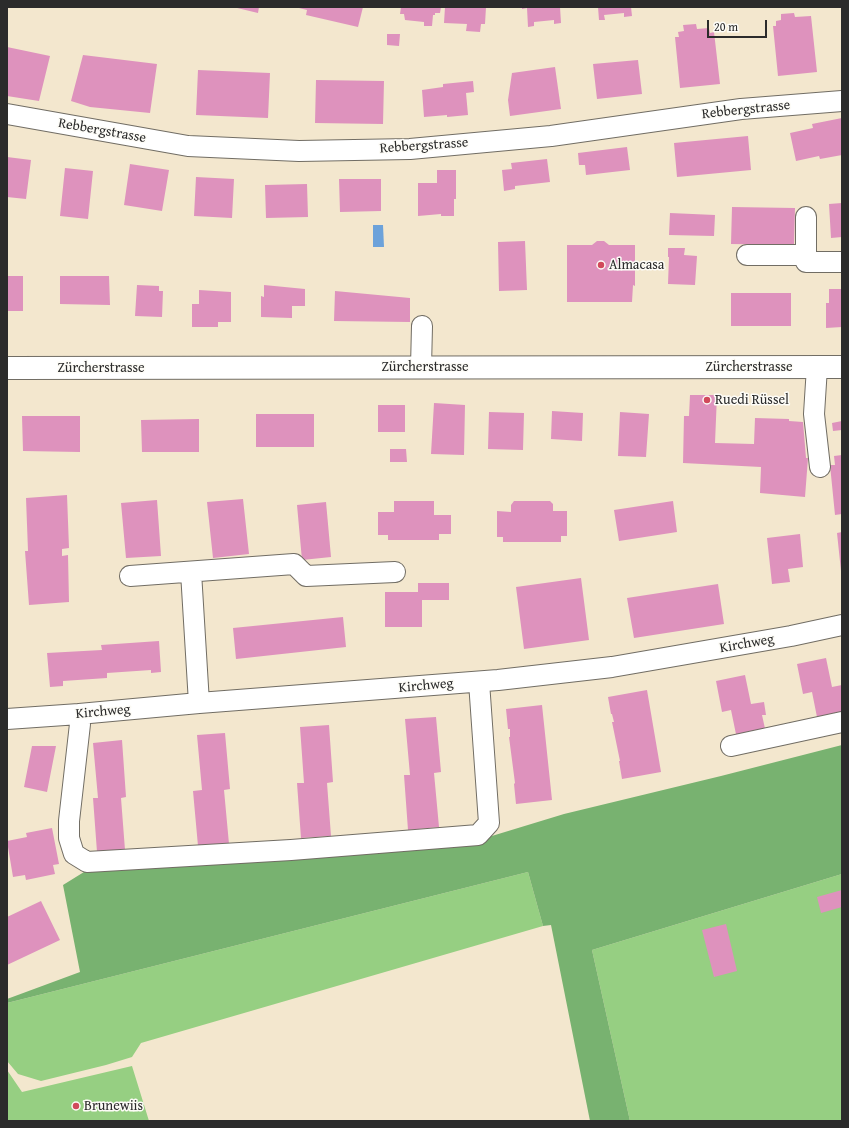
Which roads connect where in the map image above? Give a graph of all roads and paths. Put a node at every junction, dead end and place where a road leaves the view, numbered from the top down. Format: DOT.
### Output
graph roads {
  1 [pos="842,101"];
  2 [pos="7,114"];
  3 [pos="806,217"];
  4 [pos="747,254"];
  5 [pos="806,259"];
  6 [pos="842,262"];
  7 [pos="422,326"];
  8 [pos="817,367"];
  9 [pos="842,367"];
  10 [pos="7,368"];
  11 [pos="421,368"];
  12 [pos="820,467"];
  13 [pos="191,572"];
  14 [pos="395,572"];
  15 [pos="130,576"];
  16 [pos="842,625"];
  17 [pos="479,682"];
  18 [pos="199,703"];
  19 [pos="79,714"];
  20 [pos="7,719"];
  21 [pos="842,722"];
  22 [pos="731,746"];
  1 -- 2 [label="street, Rebbergstrasse"];
  3 -- 5 [label="street"];
  4 -- 5 [label="street"];
  5 -- 6 [label="street"];
  7 -- 11 [label="street"];
  8 -- 9 [label="main road, Zürcherstrasse"];
  8 -- 11 [label="main road, Zürcherstrasse"];
  8 -- 12 [label="street"];
  10 -- 11 [label="main road, Zürcherstrasse"];
  13 -- 14 [label="street"];
  13 -- 15 [label="street"];
  13 -- 18 [label="street"];
  16 -- 17 [label="street, Kirchweg"];
  17 -- 18 [label="street, Kirchweg"];
  17 -- 19 [label="street"];
  18 -- 19 [label="street, Kirchweg"];
  19 -- 20 [label="street, Kirchweg"];
  21 -- 22 [label="street"];
}
